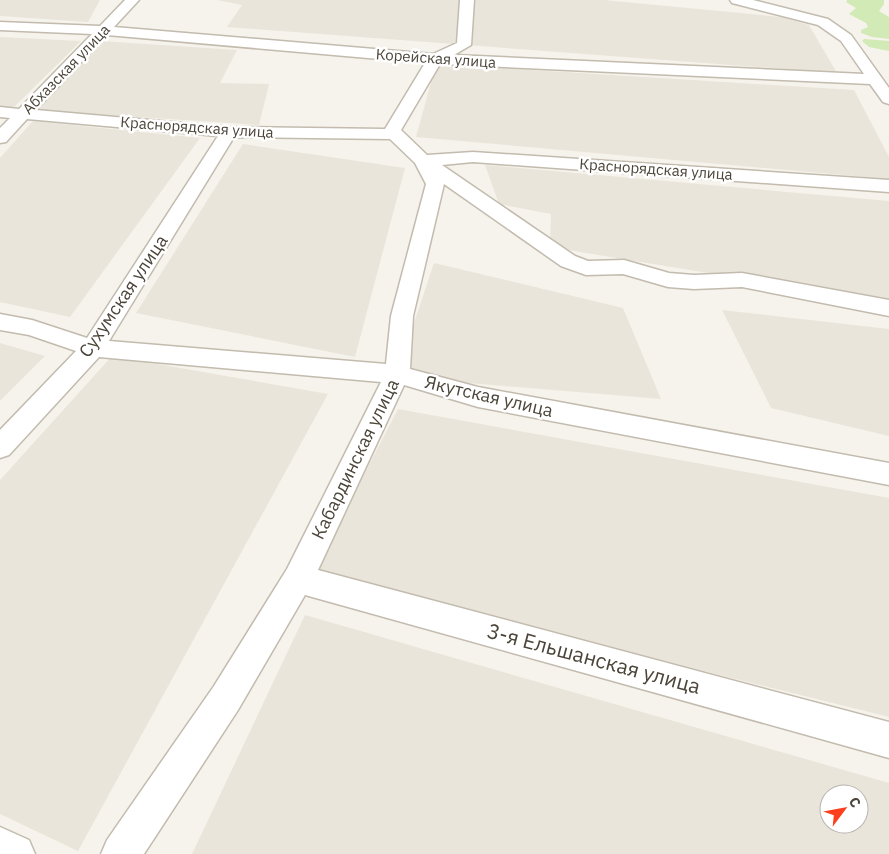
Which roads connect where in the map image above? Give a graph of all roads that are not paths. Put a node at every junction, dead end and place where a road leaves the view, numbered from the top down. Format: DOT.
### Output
graph roads {
  1 [pos="132,0"];
  2 [pos="467,0"];
  3 [pos="737,0"];
  4 [pos="0,26"];
  5 [pos="102,30"];
  6 [pos="435,59"];
  7 [pos="873,79"];
  8 [pos="889,99"];
  9 [pos="0,112"];
  10 [pos="23,114"];
  11 [pos="228,132"];
  12 [pos="395,134"];
  13 [pos="0,138"];
  14 [pos="424,161"];
  15 [pos="889,186"];
  16 [pos="889,308"];
  17 [pos="0,322"];
  18 [pos="93,348"];
  19 [pos="397,374"];
  20 [pos="0,448"];
  21 [pos="889,474"];
  22 [pos="298,578"];
  23 [pos="889,740"];
  24 [pos="0,847"];
  25 [pos="15,854"];
  26 [pos="121,854"];
  1 -- 5 [label="street, Абхазская улица"];
  2 -- 6 [label="street"];
  3 -- 7 [label="street"];
  4 -- 5 [label="street, Корейская улица"];
  5 -- 6 [label="street, Корейская улица"];
  5 -- 10 [label="street, Абхазская улица"];
  6 -- 7 [label="street, Корейская улица"];
  6 -- 12 [label="street"];
  7 -- 8 [label="street"];
  9 -- 10 [label="street, Краснорядская улица"];
  10 -- 11 [label="street, Краснорядская улица"];
  10 -- 13 [label="street, Абхазская улица"];
  11 -- 12 [label="street, Краснорядская улица"];
  11 -- 18 [label="street, Сухумская улица"];
  12 -- 14 [label="street, Кабардинская улица"];
  14 -- 15 [label="street, Краснорядская улица"];
  14 -- 16 [label="street"];
  14 -- 19 [label="street, Кабардинская улица"];
  17 -- 18 [label="street, Якутская улица"];
  18 -- 19 [label="street, Якутская улица"];
  18 -- 20 [label="street, Сухумская улица"];
  19 -- 21 [label="street, Якутская улица"];
  19 -- 22 [label="street, Кабардинская улица"];
  22 -- 23 [label="street, 3-я Ельшанская улица"];
  22 -- 26 [label="street, Кабардинская улица"];
  24 -- 25 [label="street"];
}
